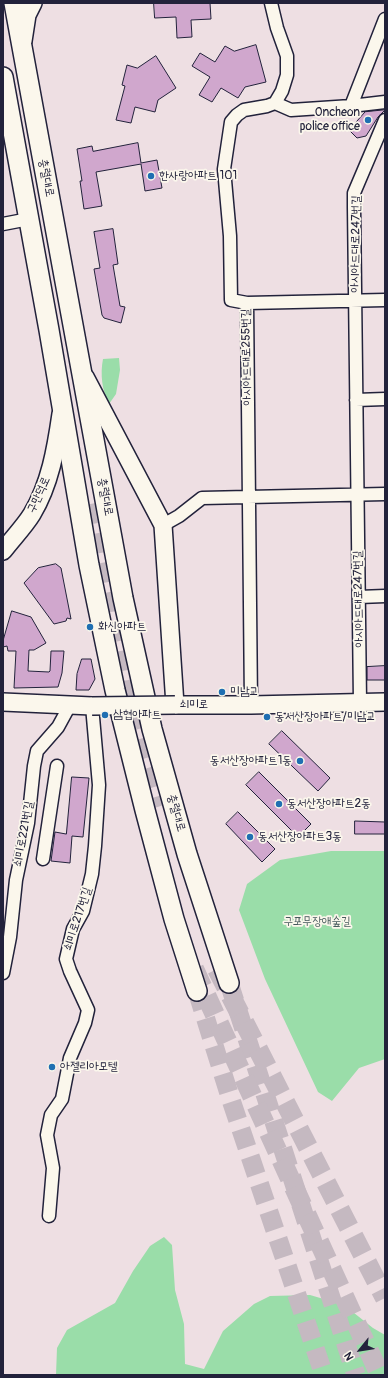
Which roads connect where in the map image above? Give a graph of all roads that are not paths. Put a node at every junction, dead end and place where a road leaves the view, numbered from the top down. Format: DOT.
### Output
graph roads {
  1 [pos="14,3"];
  2 [pos="33,3"];
  3 [pos="271,3"];
  4 [pos="385,19"];
  5 [pos="22,44"];
  6 [pos="3,77"];
  7 [pos="385,102"];
  8 [pos="275,103"];
  9 [pos="351,106"];
  10 [pos="385,120"];
  11 [pos="29,219"];
  12 [pos="3,224"];
  13 [pos="385,300"];
  14 [pos="355,301"];
  15 [pos="247,303"];
  16 [pos="81,368"];
  17 [pos="385,399"];
  18 [pos="356,400"];
  19 [pos="62,408"];
  20 [pos="385,494"];
  21 [pos="357,495"];
  22 [pos="249,497"];
  23 [pos="163,525"];
  24 [pos="3,551"];
  25 [pos="385,596"];
  26 [pos="359,597"];
  27 [pos="3,702"];
  28 [pos="360,702"];
  29 [pos="385,702"];
  30 [pos="70,705"];
  31 [pos="175,705"];
  32 [pos="92,706"];
  33 [pos="251,706"];
  34 [pos="57,766"];
  35 [pos="27,820"];
  36 [pos="49,822"];
  37 [pos="43,859"];
  38 [pos="3,973"];
  39 [pos="229,983"];
  40 [pos="197,991"];
  41 [pos="49,1216"];
  1 -- 5 [label="main road, 충렬대로"];
  2 -- 5 [label="main road"];
  3 -- 8 [label="street"];
  4 -- 9 [label="street"];
  5 -- 16 [label="main road, 충렬대로"];
  6 -- 11 [label="main road, 충렬대로"];
  7 -- 9 [label="street"];
  8 -- 9 [label="street"];
  8 -- 15 [label="street, 아시아드대로255번길"];
  10 -- 14 [label="street, 아시아드대로247번길"];
  11 -- 12 [label="street"];
  11 -- 19 [label="main road, 충렬대로"];
  13 -- 14 [label="street"];
  14 -- 15 [label="street, 아시아드대로247번길"];
  14 -- 18 [label="street, 아시아드대로247번길"];
  15 -- 22 [label="street, 아시아드대로255번길"];
  16 -- 23 [label="main road"];
  16 -- 39 [label="main road, 충렬대로"];
  17 -- 18 [label="street"];
  18 -- 21 [label="street, 아시아드대로247번길"];
  19 -- 24 [label="main road, 구만덕로"];
  19 -- 40 [label="main road, 충렬대로"];
  20 -- 21 [label="street"];
  21 -- 22 [label="street"];
  21 -- 26 [label="street, 아시아드대로247번길"];
  22 -- 23 [label="street"];
  22 -- 33 [label="street, 아시아드대로255번길"];
  23 -- 31 [label="main road"];
  25 -- 26 [label="street"];
  26 -- 28 [label="street, 아시아드대로247번길"];
  27 -- 30 [label="main road, 쇠미로"];
  28 -- 29 [label="main road, 쇠미로"];
  28 -- 33 [label="main road, 쇠미로"];
  30 -- 32 [label="main road, 쇠미로"];
  30 -- 35 [label="street, 쇠미로221번길"];
  31 -- 32 [label="main road, 쇠미로, bridge"];
  31 -- 33 [label="main road, 쇠미로"];
  32 -- 41 [label="street, 쇠미로217번길"];
  34 -- 36 [label="street"];
  35 -- 36 [label="street"];
  35 -- 38 [label="street, 쇠미로221번길"];
  36 -- 37 [label="street"];
}
